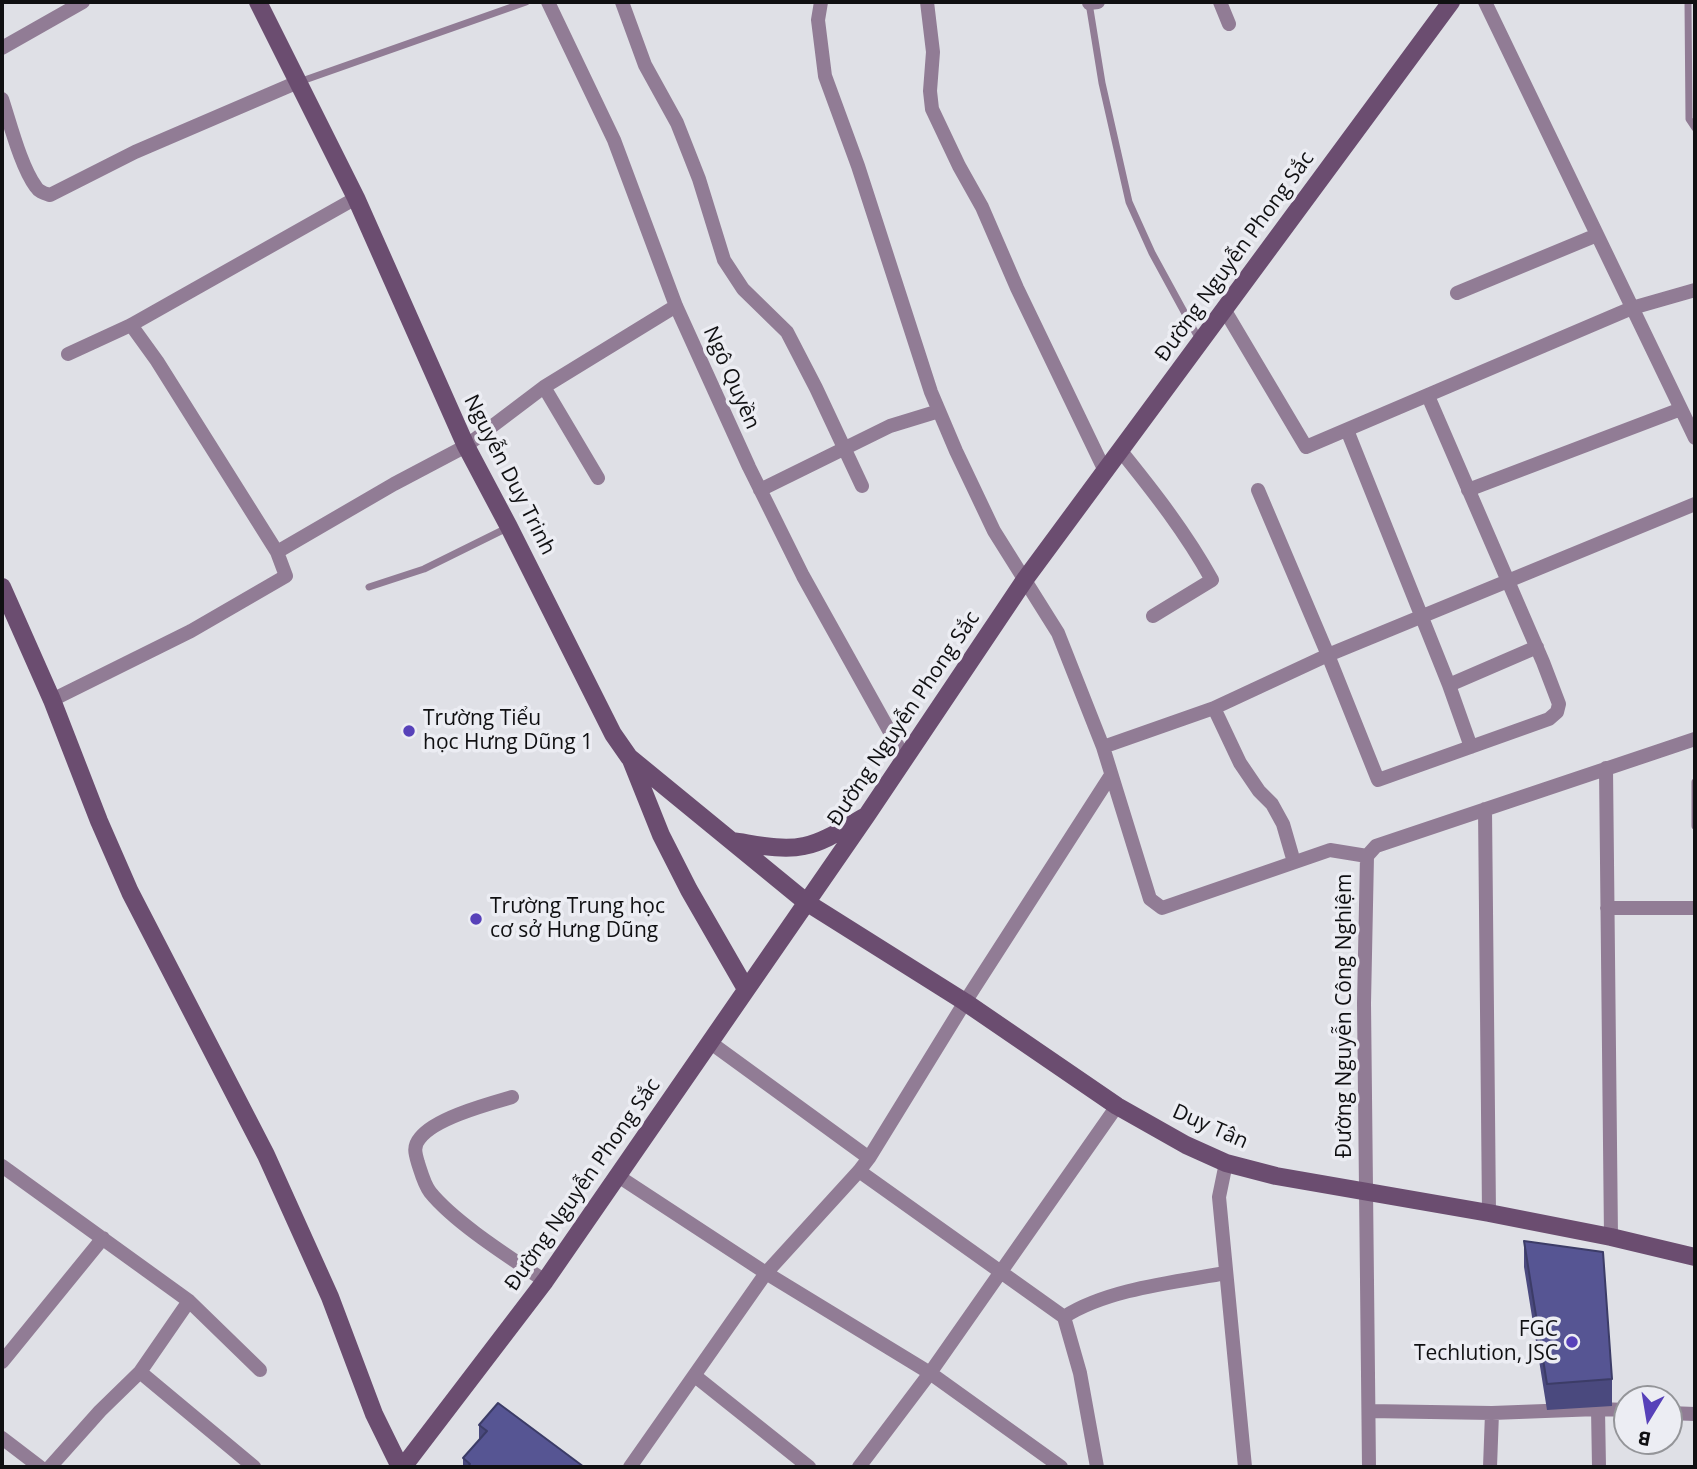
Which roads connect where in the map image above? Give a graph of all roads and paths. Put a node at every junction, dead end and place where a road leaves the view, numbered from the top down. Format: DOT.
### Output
graph roads {
  1 [pos="83,2"];
  2 [pos="258,2"];
  3 [pos="526,2"];
  4 [pos="548,2"];
  5 [pos="622,2"];
  6 [pos="821,2"];
  7 [pos="927,2"];
  8 [pos="1220,2"];
  9 [pos="1451,2"];
  10 [pos="1485,2"];
  11 [pos="1688,2"];
  12 [pos="1093,3"];
  13 [pos="1229,24"];
  14 [pos="2,48"];
  15 [pos="298,82"];
  16 [pos="2,99"];
  17 [pos="1695,128"];
  18 [pos="356,198"];
  19 [pos="1597,235"];
  20 [pos="1695,290"];
  21 [pos="1457,293"];
  22 [pos="676,306"];
  23 [pos="1632,308"];
  24 [pos="1224,309"];
  25 [pos="131,325"];
  26 [pos="1200,342"];
  27 [pos="68,354"];
  28 [pos="544,387"];
  29 [pos="1428,396"];
  30 [pos="1681,409"];
  31 [pos="939,411"];
  32 [pos="1347,430"];
  33 [pos="1695,438"];
  34 [pos="466,446"];
  35 [pos="845,447"];
  36 [pos="1120,450"];
  37 [pos="1105,471"];
  38 [pos="598,478"];
  39 [pos="862,486"];
  40 [pos="760,490"];
  41 [pos="1258,490"];
  42 [pos="1468,490"];
  43 [pos="1695,505"];
  44 [pos="509,527"];
  45 [pos="277,552"];
  46 [pos="1026,578"];
  47 [pos="1507,581"];
  48 [pos="2,587"];
  49 [pos="369,587"];
  50 [pos="6,610"];
  51 [pos="1153,616"];
  52 [pos="1422,617"];
  53 [pos="1537,647"];
  54 [pos="1328,655"];
  55 [pos="1449,685"];
  56 [pos="52,700"];
  57 [pos="1214,708"];
  58 [pos="1695,739"];
  59 [pos="1102,747"];
  60 [pos="1471,747"];
  61 [pos="629,757"];
  62 [pos="905,759"];
  63 [pos="1606,768"];
  64 [pos="1111,775"];
  65 [pos="1695,782"];
  66 [pos="1485,809"];
  67 [pos="867,815"];
  68 [pos="1695,826"];
  69 [pos="729,841"];
  70 [pos="1367,856"];
  71 [pos="1294,862"];
  72 [pos="806,902"];
  73 [pos="1607,908"];
  74 [pos="1695,908"];
  75 [pos="746,989"];
  76 [pos="965,1002"];
  77 [pos="711,1042"];
  78 [pos="512,1097"];
  79 [pos="1117,1106"];
  80 [pos="869,1158"];
  81 [pos="1226,1163"];
  82 [pos="2,1166"];
  83 [pos="859,1171"];
  84 [pos="618,1176"];
  85 [pos="1365,1191"];
  86 [pos="1489,1213"];
  87 [pos="1611,1237"];
  88 [pos="103,1238"];
  89 [pos="1695,1257"];
  90 [pos="1000,1272"];
  91 [pos="766,1273"];
  92 [pos="1226,1273"];
  93 [pos="545,1281"];
  94 [pos="190,1300"];
  95 [pos="1064,1317"];
  96 [pos="2,1363"];
  97 [pos="260,1370"];
  98 [pos="140,1372"];
  99 [pos="930,1373"];
  100 [pos="695,1376"];
  101 [pos="1598,1409"];
  102 [pos="1613,1410"];
  103 [pos="1369,1411"];
  104 [pos="1492,1413"];
  105 [pos="2,1438"];
  106 [pos="40,1467"];
  107 [pos="50,1467"];
  108 [pos="254,1467"];
  109 [pos="402,1467"];
  110 [pos="630,1467"];
  111 [pos="809,1467"];
  112 [pos="859,1467"];
  113 [pos="1061,1467"];
  114 [pos="1097,1467"];
  115 [pos="1245,1467"];
  116 [pos="1368,1467"];
  117 [pos="1490,1467"];
  118 [pos="1599,1467"];
  1 -- 14 [label="street"];
  2 -- 15 [label="street, Nguyễn Duy Trinh"];
  3 -- 15 [label="lane"];
  4 -- 22 [label="street, Ngô Quyền"];
  5 -- 35 [label="street"];
  6 -- 31 [label="street"];
  7 -- 37 [label="street"];
  8 -- 13 [label="street"];
  9 -- 24 [label="street, Đường Nguyễn Phong Sắc"];
  10 -- 19 [label="street"];
  11 -- 17 [label="lane"];
  12 -- 26 [label="lane"];
  15 -- 16 [label="street"];
  15 -- 18 [label="street, Nguyễn Duy Trinh"];
  18 -- 25 [label="street"];
  18 -- 34 [label="street, Nguyễn Duy Trinh"];
  19 -- 21 [label="street"];
  19 -- 23 [label="street"];
  20 -- 23 [label="street"];
  22 -- 28 [label="street"];
  22 -- 40 [label="street, Ngô Quyền"];
  23 -- 29 [label="street"];
  23 -- 30 [label="street"];
  24 -- 26 [label="street, Đường Nguyễn Phong Sắc"];
  24 -- 32 [label="street"];
  25 -- 27 [label="street"];
  25 -- 45 [label="street"];
  26 -- 36 [label="street, Đường Nguyễn Phong Sắc"];
  28 -- 34 [label="street"];
  28 -- 38 [label="street"];
  29 -- 32 [label="street"];
  29 -- 42 [label="street"];
  30 -- 33 [label="street"];
  30 -- 42 [label="street"];
  31 -- 35 [label="street"];
  31 -- 46 [label="street"];
  32 -- 52 [label="street"];
  34 -- 44 [label="street, Nguyễn Duy Trinh"];
  34 -- 45 [label="street"];
  35 -- 39 [label="street"];
  35 -- 40 [label="street"];
  36 -- 37 [label="street, Đường Nguyễn Phong Sắc"];
  36 -- 51 [label="street"];
  37 -- 46 [label="street, Đường Nguyễn Phong Sắc"];
  40 -- 62 [label="street, Ngô Quyền"];
  41 -- 54 [label="street"];
  42 -- 47 [label="street"];
  43 -- 47 [label="street"];
  44 -- 49 [label="lane"];
  44 -- 61 [label="street, Nguyễn Duy Trinh"];
  45 -- 56 [label="street"];
  46 -- 59 [label="street"];
  46 -- 62 [label="street, Đường Nguyễn Phong Sắc"];
  47 -- 52 [label="street"];
  47 -- 53 [label="street"];
  48 -- 50 [label="street"];
  50 -- 56 [label="street"];
  52 -- 54 [label="street"];
  52 -- 55 [label="street"];
  53 -- 55 [label="street"];
  53 -- 60 [label="street"];
  54 -- 57 [label="street"];
  54 -- 60 [label="street"];
  55 -- 60 [label="street"];
  56 -- 109 [label="street"];
  57 -- 59 [label="street"];
  57 -- 71 [label="street"];
  58 -- 63 [label="street, Đường Nguyễn Công Nghiệm"];
  59 -- 64 [label="street"];
  61 -- 69 [label="street, Nguyễn Duy Trinh"];
  61 -- 75 [label="street"];
  62 -- 67 [label="street, Đường Nguyễn Phong Sắc"];
  63 -- 66 [label="street, Đường Nguyễn Công Nghiệm"];
  63 -- 73 [label="street"];
  64 -- 71 [label="street"];
  64 -- 76 [label="street"];
  65 -- 68 [label="lane"];
  66 -- 70 [label="street, Đường Nguyễn Công Nghiệm"];
  66 -- 86 [label="street"];
  67 -- 69 [label="street"];
  67 -- 72 [label="street, Đường Nguyễn Phong Sắc"];
  69 -- 72 [label="street, Nguyễn Duy Trinh"];
  70 -- 71 [label="street"];
  70 -- 85 [label="street, Đường Nguyễn Công Nghiệm"];
  72 -- 75 [label="street, Đường Nguyễn Phong Sắc"];
  72 -- 76 [label="street, Duy Tân"];
  73 -- 74 [label="street"];
  73 -- 87 [label="street"];
  75 -- 77 [label="street, Đường Nguyễn Phong Sắc"];
  76 -- 79 [label="street, Duy Tân"];
  76 -- 80 [label="street"];
  77 -- 80 [label="street"];
  77 -- 84 [label="street, Đường Nguyễn Phong Sắc"];
  78 -- 93 [label="street"];
  79 -- 81 [label="street, Duy Tân"];
  79 -- 90 [label="street"];
  80 -- 83 [label="street"];
  81 -- 85 [label="street, Duy Tân"];
  81 -- 92 [label="street"];
  82 -- 88 [label="street"];
  83 -- 90 [label="street"];
  83 -- 91 [label="street"];
  84 -- 91 [label="street"];
  84 -- 93 [label="street, Đường Nguyễn Phong Sắc"];
  85 -- 86 [label="street, Duy Tân"];
  85 -- 103 [label="street, Đường Nguyễn Công Nghiệm"];
  86 -- 87 [label="street, Duy Tân"];
  87 -- 89 [label="street, Duy Tân"];
  88 -- 94 [label="street"];
  88 -- 96 [label="street"];
  90 -- 95 [label="street"];
  90 -- 99 [label="street"];
  91 -- 99 [label="street"];
  91 -- 100 [label="street"];
  92 -- 95 [label="street"];
  92 -- 115 [label="street"];
  93 -- 109 [label="street, Đường Nguyễn Phong Sắc"];
  94 -- 97 [label="street"];
  94 -- 98 [label="street"];
  95 -- 114 [label="street"];
  98 -- 107 [label="street"];
  98 -- 108 [label="street"];
  99 -- 112 [label="street"];
  99 -- 113 [label="street"];
  100 -- 110 [label="street"];
  100 -- 111 [label="street"];
  101 -- 102 [label="street"];
  101 -- 104 [label="street"];
  101 -- 118 [label="street"];
  103 -- 104 [label="street"];
  103 -- 116 [label="street, Đường Nguyễn Công Nghiệm"];
  104 -- 117 [label="street"];
  105 -- 106 [label="street"];
}
